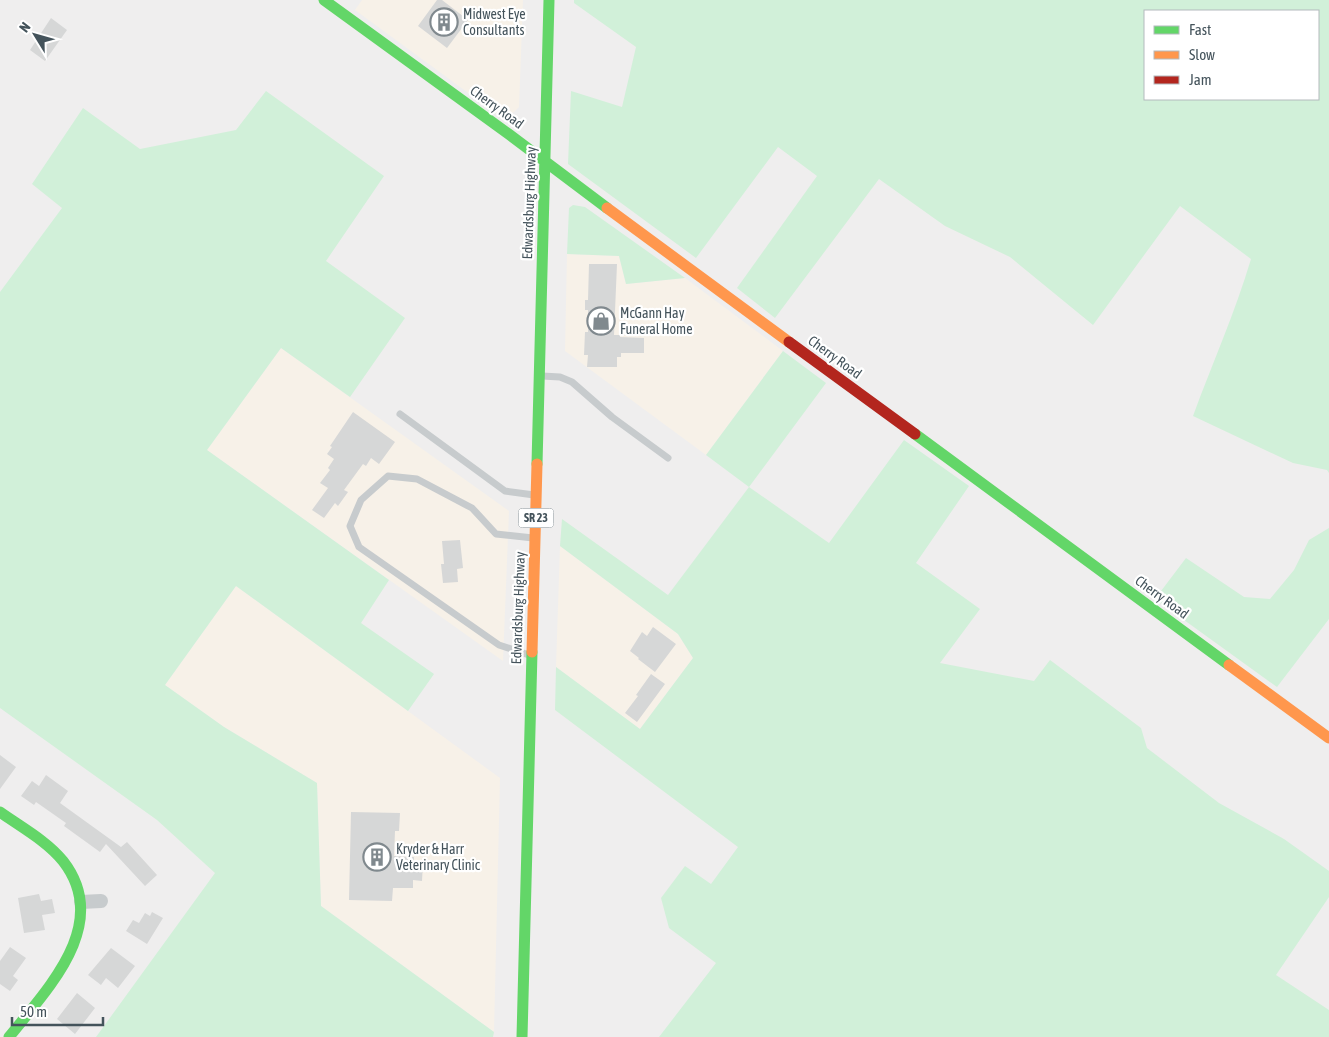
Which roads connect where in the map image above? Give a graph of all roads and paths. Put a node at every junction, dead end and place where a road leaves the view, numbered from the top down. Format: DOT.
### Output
graph roads {
  1 [pos="324,0"];
  2 [pos="549,0"];
  3 [pos="545,163"];
  4 [pos="539,376"];
  5 [pos="400,414"];
  6 [pos="668,458"];
  7 [pos="536,495"];
  8 [pos="535,538"];
  9 [pos="532,656"];
  10 [pos="1329,738"];
  11 [pos="0,812"];
  12 [pos="101,901"];
  13 [pos="81,902"];
  14 [pos="9,1037"];
  15 [pos="522,1037"];
  1 -- 3 [label="street, Cherry Road"];
  2 -- 3 [label="street, Edwardsburg Highway / SR 23"];
  3 -- 4 [label="street, Edwardsburg Highway / SR 23"];
  3 -- 10 [label="street, Cherry Road"];
  4 -- 6 [label="lane"];
  4 -- 7 [label="street, Edwardsburg Highway / SR 23"];
  5 -- 7 [label="lane"];
  7 -- 8 [label="street, Edwardsburg Highway / SR 23"];
  8 -- 9 [label="street, Edwardsburg Highway / SR 23"];
  8 -- 9 [label="lane"];
  9 -- 15 [label="street, Edwardsburg Highway / SR 23"];
  11 -- 13 [label="street"];
  12 -- 13 [label="street"];
  13 -- 14 [label="street"];
}
